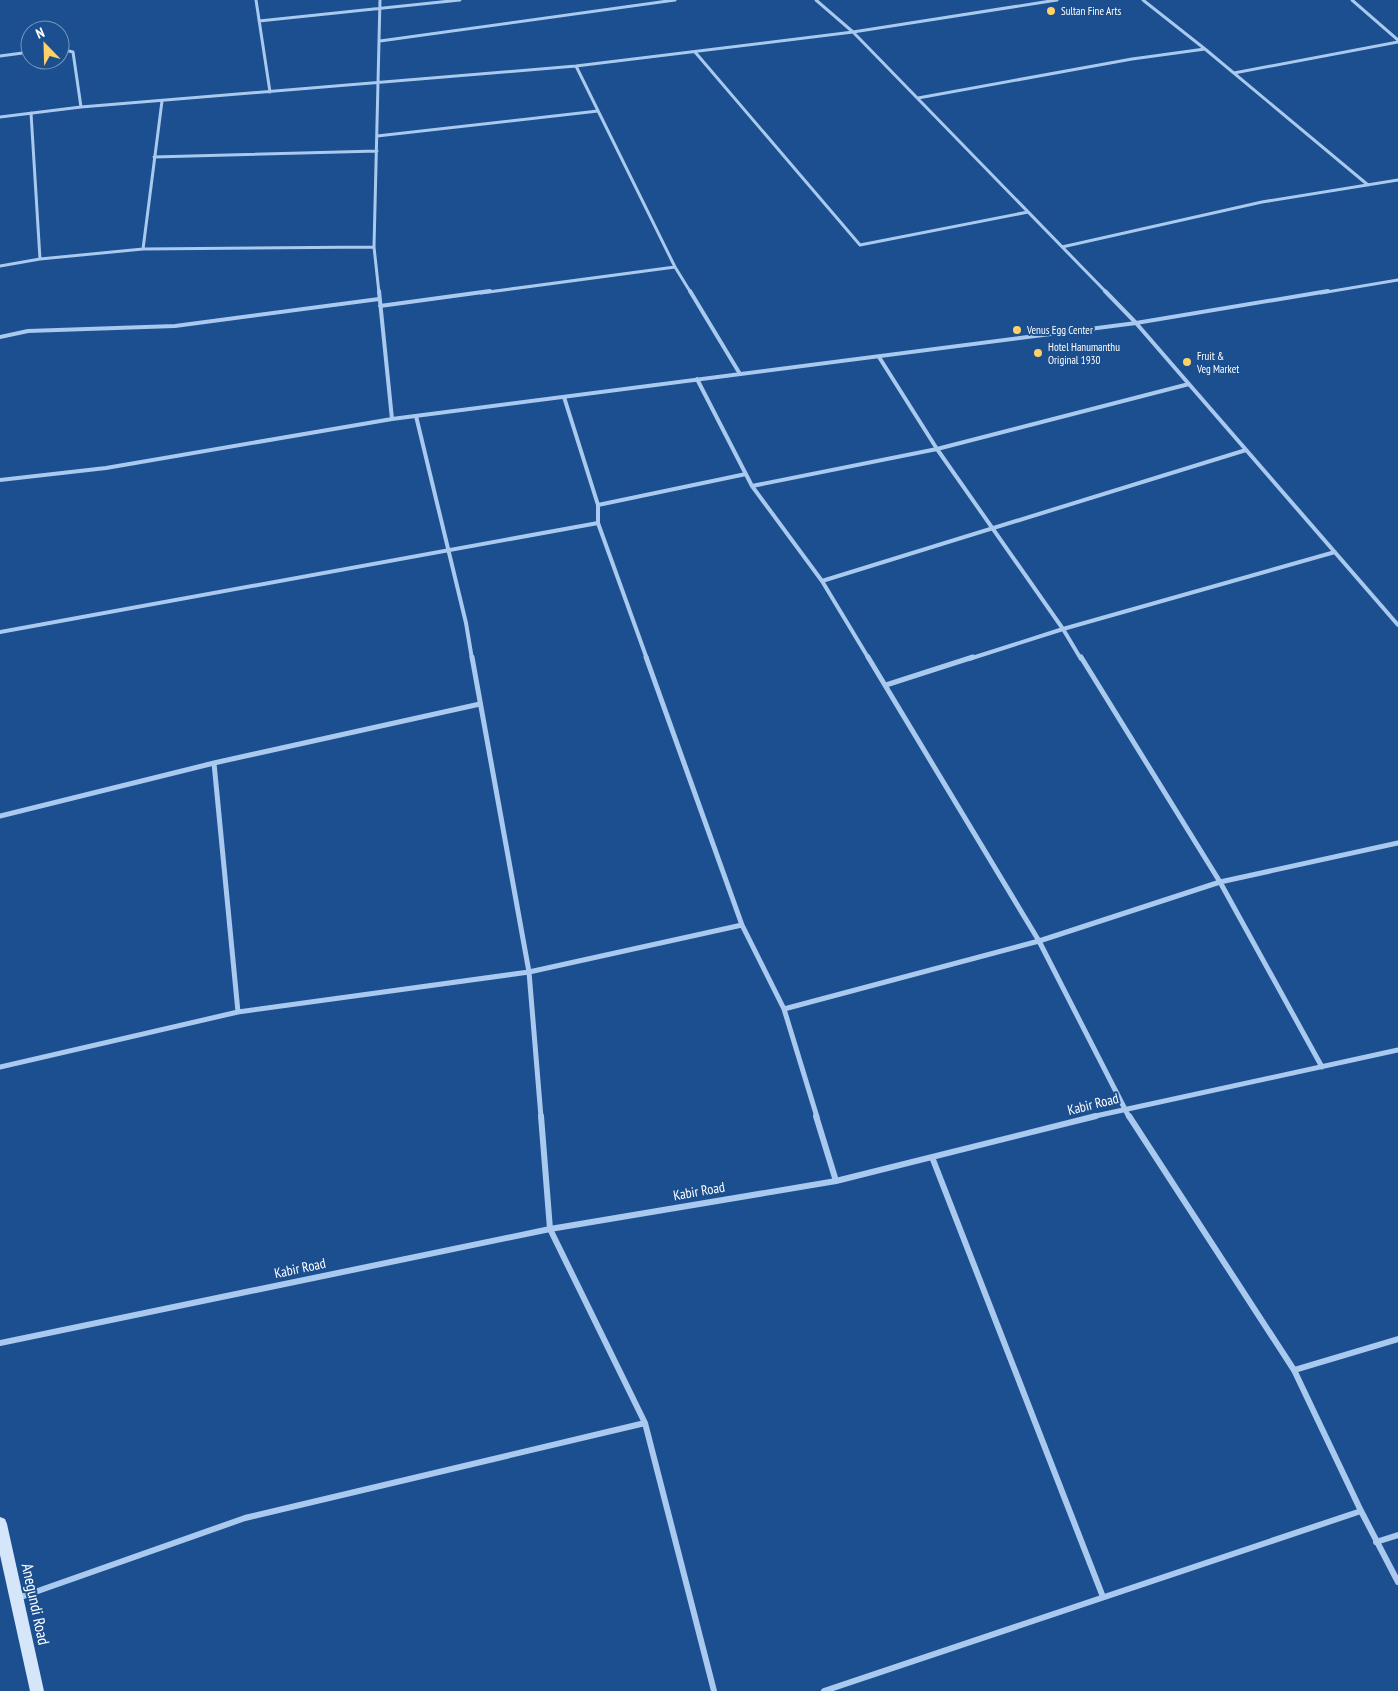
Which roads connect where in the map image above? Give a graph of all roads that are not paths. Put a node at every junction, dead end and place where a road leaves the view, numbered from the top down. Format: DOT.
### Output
graph roads {
  1 [pos="256,0"];
  2 [pos="380,0"];
  3 [pos="460,0"];
  4 [pos="675,0"];
  5 [pos="816,0"];
  6 [pos="1057,0"];
  7 [pos="1143,0"];
  8 [pos="1352,0"];
  9 [pos="1039,1"];
  10 [pos="380,7"];
  11 [pos="259,21"];
  12 [pos="854,32"];
  13 [pos="1398,41"];
  14 [pos="380,42"];
  15 [pos="1205,48"];
  16 [pos="70,51"];
  17 [pos="695,52"];
  18 [pos="20,53"];
  19 [pos="0,56"];
  20 [pos="576,66"];
  21 [pos="1234,73"];
  22 [pos="379,83"];
  23 [pos="270,92"];
  24 [pos="918,98"];
  25 [pos="162,101"];
  26 [pos="81,107"];
  27 [pos="598,111"];
  28 [pos="31,113"];
  29 [pos="0,117"];
  30 [pos="377,136"];
  31 [pos="377,151"];
  32 [pos="154,158"];
  33 [pos="1398,180"];
  34 [pos="1368,185"];
  35 [pos="1028,212"];
  36 [pos="374,247"];
  37 [pos="1062,247"];
  38 [pos="143,249"];
  39 [pos="40,259"];
  40 [pos="0,266"];
  41 [pos="675,267"];
  42 [pos="1398,280"];
  43 [pos="379,299"];
  44 [pos="380,306"];
  45 [pos="1136,323"];
  46 [pos="0,337"];
  47 [pos="879,356"];
  48 [pos="740,374"];
  49 [pos="697,380"];
  50 [pos="1189,384"];
  51 [pos="564,397"];
  52 [pos="416,416"];
  53 [pos="392,419"];
  54 [pos="936,449"];
  55 [pos="1246,450"];
  56 [pos="746,474"];
  57 [pos="0,480"];
  58 [pos="752,486"];
  59 [pos="598,505"];
  60 [pos="598,523"];
  61 [pos="993,529"];
  62 [pos="450,552"];
  63 [pos="1335,552"];
  64 [pos="822,581"];
  65 [pos="1398,625"];
  66 [pos="1063,629"];
  67 [pos="0,632"];
  68 [pos="886,685"];
  69 [pos="480,704"];
  70 [pos="214,763"];
  71 [pos="0,816"];
  72 [pos="1398,843"];
  73 [pos="1220,882"];
  74 [pos="742,925"];
  75 [pos="1039,941"];
  76 [pos="529,972"];
  77 [pos="784,1009"];
  78 [pos="238,1012"];
  79 [pos="1398,1050"];
  80 [pos="0,1067"];
  81 [pos="1322,1067"];
  82 [pos="1124,1109"];
  83 [pos="932,1157"];
  84 [pos="836,1181"];
  85 [pos="550,1229"];
  86 [pos="1398,1338"];
  87 [pos="0,1343"];
  88 [pos="1294,1370"];
  89 [pos="645,1423"];
  90 [pos="1361,1511"];
  91 [pos="0,1524"];
  92 [pos="1398,1535"];
  93 [pos="1376,1542"];
  94 [pos="1398,1582"];
  95 [pos="1103,1597"];
  96 [pos="18,1598"];
  97 [pos="37,1691"];
  98 [pos="714,1691"];
  99 [pos="824,1691"];
  1 -- 11 [label="street"];
  2 -- 10 [label="street"];
  3 -- 10 [label="street"];
  4 -- 14 [label="street"];
  5 -- 12 [label="street"];
  6 -- 9 [label="street"];
  7 -- 15 [label="street"];
  8 -- 13 [label="street"];
  9 -- 12 [label="street"];
  10 -- 11 [label="street"];
  10 -- 14 [label="street"];
  11 -- 23 [label="street"];
  12 -- 17 [label="street"];
  12 -- 24 [label="street"];
  13 -- 21 [label="street"];
  14 -- 22 [label="street"];
  15 -- 21 [label="street"];
  15 -- 24 [label="street"];
  16 -- 26 [label="street"];
  17 -- 20 [label="street"];
  17 -- 35 [label="street"];
  18 -- 19 [label="street"];
  20 -- 22 [label="street"];
  20 -- 27 [label="street"];
  21 -- 34 [label="street"];
  22 -- 23 [label="street"];
  22 -- 30 [label="street"];
  23 -- 25 [label="street"];
  24 -- 35 [label="street"];
  25 -- 26 [label="street"];
  25 -- 32 [label="street"];
  26 -- 28 [label="street"];
  27 -- 30 [label="street"];
  27 -- 41 [label="street"];
  28 -- 29 [label="street"];
  28 -- 39 [label="street"];
  30 -- 31 [label="street"];
  31 -- 32 [label="street"];
  31 -- 36 [label="street"];
  32 -- 38 [label="street"];
  33 -- 34 [label="street"];
  34 -- 37 [label="street"];
  35 -- 37 [label="street"];
  36 -- 38 [label="street"];
  36 -- 43 [label="street"];
  37 -- 45 [label="street"];
  38 -- 39 [label="street"];
  39 -- 40 [label="street"];
  41 -- 44 [label="street"];
  41 -- 48 [label="street"];
  42 -- 45 [label="street"];
  43 -- 44 [label="street"];
  43 -- 46 [label="street"];
  44 -- 53 [label="street"];
  45 -- 47 [label="street"];
  45 -- 50 [label="street"];
  47 -- 48 [label="street"];
  47 -- 54 [label="street"];
  48 -- 49 [label="street"];
  49 -- 51 [label="street"];
  49 -- 56 [label="street"];
  50 -- 54 [label="street"];
  50 -- 55 [label="street"];
  51 -- 52 [label="street"];
  51 -- 59 [label="street"];
  52 -- 53 [label="street"];
  52 -- 62 [label="street"];
  53 -- 57 [label="street"];
  54 -- 58 [label="street"];
  54 -- 61 [label="street"];
  55 -- 61 [label="street"];
  55 -- 63 [label="street"];
  56 -- 58 [label="street"];
  56 -- 59 [label="street"];
  58 -- 64 [label="street"];
  59 -- 60 [label="street"];
  60 -- 62 [label="street"];
  60 -- 74 [label="street"];
  61 -- 64 [label="street"];
  61 -- 66 [label="street"];
  62 -- 67 [label="street"];
  62 -- 69 [label="street"];
  63 -- 65 [label="street"];
  63 -- 66 [label="street"];
  64 -- 68 [label="street"];
  66 -- 68 [label="street"];
  66 -- 73 [label="street"];
  68 -- 75 [label="street"];
  69 -- 70 [label="street"];
  69 -- 76 [label="street"];
  70 -- 71 [label="street"];
  70 -- 78 [label="street"];
  72 -- 73 [label="street"];
  73 -- 75 [label="street"];
  73 -- 81 [label="street"];
  74 -- 76 [label="street"];
  74 -- 77 [label="street"];
  75 -- 77 [label="street"];
  75 -- 82 [label="street"];
  76 -- 78 [label="street"];
  76 -- 85 [label="street"];
  77 -- 84 [label="street"];
  78 -- 80 [label="street"];
  79 -- 81 [label="street, Kabir Road"];
  81 -- 82 [label="street, Kabir Road"];
  82 -- 83 [label="street, Kabir Road"];
  82 -- 88 [label="street"];
  83 -- 84 [label="street, Kabir Road"];
  83 -- 95 [label="street"];
  84 -- 85 [label="street, Kabir Road"];
  85 -- 87 [label="street, Kabir Road"];
  85 -- 89 [label="street"];
  86 -- 88 [label="street"];
  88 -- 90 [label="street"];
  89 -- 96 [label="street"];
  89 -- 98 [label="street"];
  90 -- 93 [label="street"];
  90 -- 95 [label="street"];
  91 -- 96 [label="street, Anegundi Road"];
  92 -- 93 [label="street"];
  93 -- 94 [label="street"];
  95 -- 99 [label="street"];
  96 -- 97 [label="street, Anegundi Road"];
}
